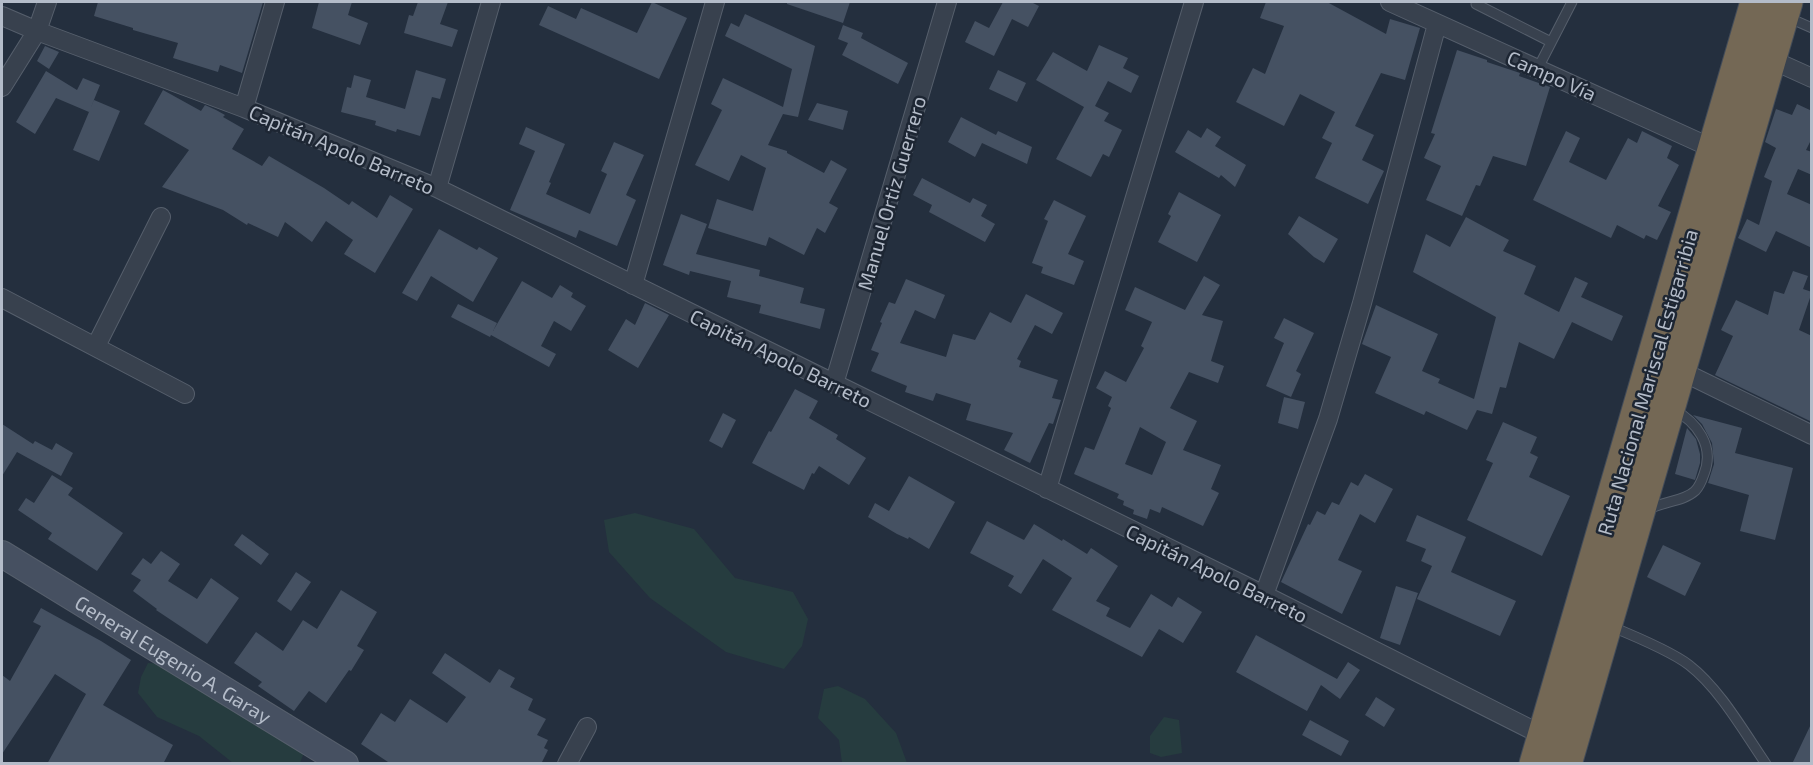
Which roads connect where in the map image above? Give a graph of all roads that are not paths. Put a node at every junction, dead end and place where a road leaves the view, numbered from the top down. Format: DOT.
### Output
graph roads {
  1 [pos="47,2"];
  2 [pos="275,2"];
  3 [pos="491,2"];
  4 [pos="715,2"];
  5 [pos="947,2"];
  6 [pos="1194,2"];
  7 [pos="1390,2"];
  8 [pos="1572,2"];
  9 [pos="1476,4"];
  10 [pos="1784,11"];
  11 [pos="2,16"];
  12 [pos="1437,24"];
  13 [pos="37,31"];
  14 [pos="1551,42"];
  15 [pos="1770,59"];
  16 [pos="1538,68"];
  17 [pos="1812,78"];
  18 [pos="2,87"];
  19 [pos="244,108"];
  20 [pos="1714,149"];
  21 [pos="437,188"];
  22 [pos="161,217"];
  23 [pos="633,285"];
  24 [pos="2,298"];
  25 [pos="96,346"];
  26 [pos="1679,370"];
  27 [pos="834,384"];
  28 [pos="185,394"];
  29 [pos="1669,406"];
  30 [pos="1812,435"];
  31 [pos="1047,489"];
  32 [pos="1636,518"];
  33 [pos="2,554"];
  34 [pos="1264,596"];
  35 [pos="1605,624"];
  36 [pos="587,728"];
  37 [pos="318,757"];
  38 [pos="1557,757"];
  39 [pos="345,764"];
  40 [pos="567,764"];
  41 [pos="1766,764"];
  1 -- 13 [label="street"];
  2 -- 19 [label="street"];
  3 -- 21 [label="street"];
  4 -- 23 [label="street"];
  5 -- 27 [label="street, Manuel Ortiz Guerrero"];
  6 -- 31 [label="street"];
  7 -- 12 [label="street, Campo Vía"];
  8 -- 14 [label="lane"];
  9 -- 14 [label="lane"];
  10 -- 15 [label="highway, Ruta Nacional Mariscal Estigarribia"];
  10 -- 20 [label="highway, Ruta Nacional Mariscal Estigarribia"];
  11 -- 13 [label="street, Capitán Apolo Barreto"];
  12 -- 16 [label="street, Campo Vía"];
  12 -- 34 [label="street"];
  13 -- 18 [label="street"];
  13 -- 19 [label="street, Capitán Apolo Barreto"];
  14 -- 16 [label="lane"];
  15 -- 17 [label="street"];
  15 -- 26 [label="highway, Ruta Nacional Mariscal Estigarribia"];
  16 -- 20 [label="street, Campo Vía"];
  19 -- 21 [label="street, Capitán Apolo Barreto"];
  20 -- 38 [label="highway, Ruta Nacional Mariscal Estigarribia"];
  21 -- 23 [label="street, Capitán Apolo Barreto"];
  22 -- 25 [label="street"];
  23 -- 27 [label="street, Capitán Apolo Barreto"];
  24 -- 25 [label="street"];
  25 -- 28 [label="street"];
  26 -- 29 [label="highway, Ruta Nacional Mariscal Estigarribia"];
  26 -- 30 [label="street"];
  27 -- 31 [label="street, Capitán Apolo Barreto"];
  29 -- 32 [label="highway, Ruta Nacional Mariscal Estigarribia"];
  29 -- 32 [label="lane"];
  31 -- 34 [label="street, Capitán Apolo Barreto"];
  32 -- 35 [label="highway, Ruta Nacional Mariscal Estigarribia"];
  33 -- 37 [label="street, General Eugenio A. Garay"];
  34 -- 38 [label="street, Capitán Apolo Barreto"];
  35 -- 38 [label="highway, Ruta Nacional Mariscal Estigarribia"];
  35 -- 41 [label="lane"];
  36 -- 40 [label="street"];
  37 -- 39 [label="street, General Eugenio A. Garay"];
}
